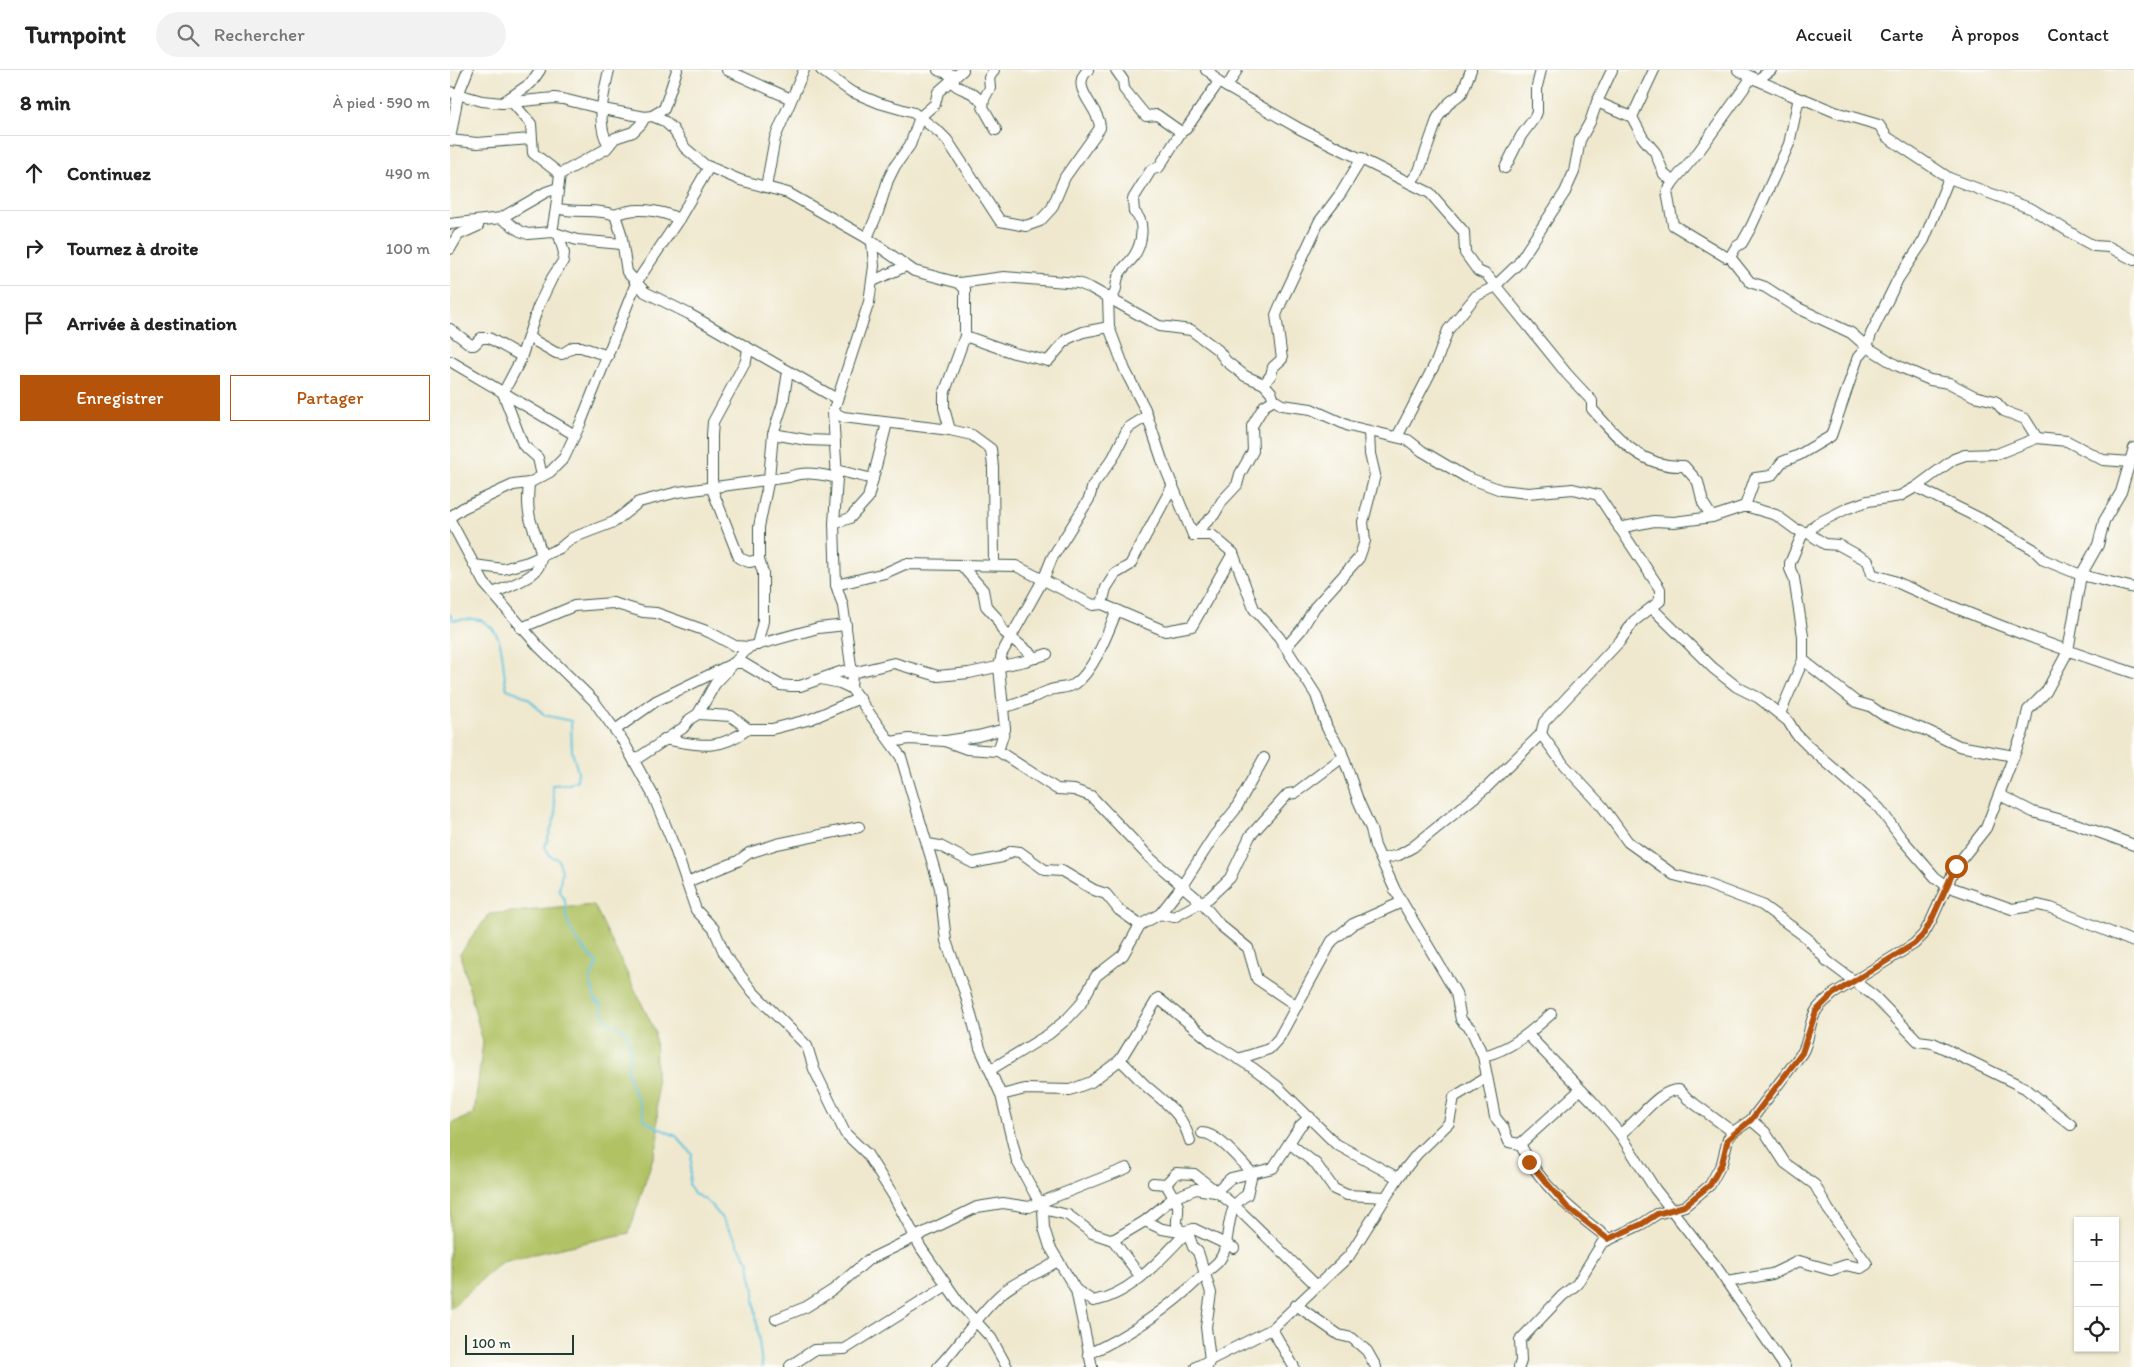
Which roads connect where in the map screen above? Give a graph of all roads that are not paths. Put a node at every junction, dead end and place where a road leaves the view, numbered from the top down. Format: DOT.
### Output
graph roads {
  1 [pos="468,70"];
  2 [pos="540,70"];
  3 [pos="609,70"];
  4 [pos="677,70"];
  5 [pos="727,70"];
  6 [pos="804,70"];
  7 [pos="821,70"];
  8 [pos="938,70"];
  9 [pos="994,70"];
  10 [pos="1088,70"];
  11 [pos="1116,70"];
  12 [pos="1206,70"];
  13 [pos="1237,70"];
  14 [pos="1471,70"];
  15 [pos="1540,70"];
  16 [pos="1612,70"];
  17 [pos="1654,70"];
  18 [pos="1738,70"];
  19 [pos="1771,70"];
  20 [pos="957,76"];
  21 [pos="1754,78"];
  22 [pos="1218,82"];
  23 [pos="1227,87"];
  24 [pos="454,93"];
  25 [pos="791,99"];
  26 [pos="1800,99"];
  27 [pos="668,102"];
  28 [pos="1597,102"];
  29 [pos="508,103"];
  30 [pos="983,104"];
  31 [pos="602,109"];
  32 [pos="648,117"];
  33 [pos="920,117"];
  34 [pos="1632,117"];
  35 [pos="673,129"];
  36 [pos="996,130"];
  37 [pos="1181,132"];
  38 [pos="450,139"];
  39 [pos="531,139"];
  40 [pos="609,145"];
  41 [pos="1362,158"];
  42 [pos="709,167"];
  43 [pos="1505,168"];
  44 [pos="560,174"];
  45 [pos="1949,178"];
  46 [pos="1673,182"];
  47 [pos="1410,183"];
  48 [pos="766,187"];
  49 [pos="558,188"];
  50 [pos="556,208"];
  51 [pos="615,215"];
  52 [pos="501,218"];
  53 [pos="489,220"];
  54 [pos="679,220"];
  55 [pos="451,221"];
  56 [pos="555,233"];
  57 [pos="458,234"];
  58 [pos="869,240"];
  59 [pos="622,244"];
  60 [pos="450,249"];
  61 [pos="1730,257"];
  62 [pos="2134,260"];
  63 [pos="906,266"];
  64 [pos="873,281"];
  65 [pos="636,283"];
  66 [pos="960,283"];
  67 [pos="1494,287"];
  68 [pos="1109,298"];
  69 [pos="1109,327"];
  70 [pos="450,328"];
  71 [pos="965,336"];
  72 [pos="528,337"];
  73 [pos="1867,347"];
  74 [pos="748,349"];
  75 [pos="521,356"];
  76 [pos="608,356"];
  77 [pos="450,361"];
  78 [pos="788,370"];
  79 [pos="1264,384"];
  80 [pos="502,393"];
  81 [pos="837,399"];
  82 [pos="1274,400"];
  83 [pos="832,412"];
  84 [pos="1147,416"];
  85 [pos="887,424"];
  86 [pos="950,430"];
  87 [pos="1368,432"];
  88 [pos="773,434"];
  89 [pos="575,435"];
  90 [pos="1397,437"];
  91 [pos="2037,438"];
  92 [pos="835,441"];
  93 [pos="2134,448"];
  94 [pos="2131,462"];
  95 [pos="836,474"];
  96 [pos="542,476"];
  97 [pos="769,478"];
  98 [pos="873,479"];
  99 [pos="529,483"];
  100 [pos="1173,485"];
  101 [pos="1916,487"];
  102 [pos="712,489"];
  103 [pos="1744,506"];
  104 [pos="450,518"];
  105 [pos="1712,518"];
  106 [pos="834,524"];
  107 [pos="1620,528"];
  108 [pos="1805,533"];
  109 [pos="1194,535"];
  110 [pos="1233,553"];
  111 [pos="541,556"];
  112 [pos="759,560"];
  113 [pos="474,565"];
  114 [pos="961,565"];
  115 [pos="994,565"];
  116 [pos="2082,574"];
  117 [pos="1044,578"];
  118 [pos="836,585"];
  119 [pos="2134,588"];
  120 [pos="492,593"];
  121 [pos="1102,604"];
  122 [pos="1652,608"];
  123 [pos="1117,610"];
  124 [pos="846,625"];
  125 [pos="521,628"];
  126 [pos="1010,637"];
  127 [pos="753,646"];
  128 [pos="1286,647"];
  129 [pos="2068,652"];
  130 [pos="1047,654"];
  131 [pos="1036,658"];
  132 [pos="1803,660"];
  133 [pos="734,663"];
  134 [pos="999,667"];
  135 [pos="852,672"];
  136 [pos="2134,673"];
  137 [pos="821,679"];
  138 [pos="851,688"];
  139 [pos="860,698"];
  140 [pos="1004,707"];
  141 [pos="698,714"];
  142 [pos="1780,714"];
  143 [pos="748,729"];
  144 [pos="1005,729"];
  145 [pos="615,730"];
  146 [pos="1541,734"];
  147 [pos="664,739"];
  148 [pos="944,741"];
  149 [pos="891,742"];
  150 [pos="998,751"];
  151 [pos="2014,756"];
  152 [pos="1264,758"];
  153 [pos="1343,759"];
  154 [pos="635,760"];
  155 [pos="2000,794"];
  156 [pos="859,827"];
  157 [pos="928,844"];
  158 [pos="2134,845"];
  159 [pos="1382,859"];
  160 [pos="687,882"];
  161 [pos="1182,886"];
  162 [pos="1947,886"];
  163 [pos="1201,902"];
  164 [pos="1402,902"];
  165 [pos="1160,914"];
  166 [pos="1140,925"];
  167 [pos="2134,942"];
  168 [pos="1854,981"];
  169 [pos="1296,1006"];
  170 [pos="1551,1014"];
  171 [pos="1528,1035"];
  172 [pos="1483,1056"];
  173 [pos="1238,1059"];
  174 [pos="1120,1060"];
  175 [pos="990,1070"];
  176 [pos="1487,1077"];
  177 [pos="1580,1090"];
  178 [pos="1001,1095"];
  179 [pos="1310,1117"];
  180 [pos="1751,1120"];
  181 [pos="2071,1125"];
  182 [pos="1202,1132"];
  183 [pos="1733,1132"];
  184 [pos="1620,1134"];
  185 [pos="1190,1141"];
  186 [pos="1289,1143"];
  187 [pos="1520,1144"];
  188 [pos="1127,1168"];
  189 [pos="1252,1173"];
  190 [pos="1398,1178"];
  191 [pos="1152,1183"];
  192 [pos="1166,1184"];
  193 [pos="1215,1192"];
  194 [pos="1386,1197"];
  195 [pos="1172,1198"];
  196 [pos="1235,1206"];
  197 [pos="1040,1207"];
  198 [pos="1671,1210"];
  199 [pos="1145,1221"];
  200 [pos="1186,1232"];
  201 [pos="916,1237"];
  202 [pos="1608,1239"];
  203 [pos="1113,1240"];
  204 [pos="1230,1246"];
  205 [pos="1058,1260"];
  206 [pos="1205,1273"];
  207 [pos="1140,1276"];
  208 [pos="1727,1282"];
  209 [pos="946,1285"];
  210 [pos="1317,1286"];
  211 [pos="1076,1290"];
  212 [pos="1296,1305"];
  213 [pos="776,1319"];
  214 [pos="976,1320"];
  215 [pos="1272,1329"];
  216 [pos="1088,1354"];
  217 [pos="1208,1364"];
  218 [pos="790,1366"];
  219 [pos="938,1367"];
  220 [pos="1007,1367"];
  221 [pos="1092,1367"];
  222 [pos="1196,1367"];
  223 [pos="1294,1367"];
  224 [pos="1376,1367"];
  225 [pos="1519,1367"];
  226 [pos="1785,1367"];
  1 -- 24 [label="street"];
  2 -- 29 [label="street"];
  3 -- 31 [label="street"];
  4 -- 27 [label="street"];
  5 -- 25 [label="street"];
  6 -- 25 [label="street"];
  7 -- 33 [label="street"];
  8 -- 20 [label="street"];
  9 -- 30 [label="street"];
  10 -- 33 [label="street"];
  11 -- 37 [label="street"];
  12 -- 22 [label="street"];
  13 -- 23 [label="street"];
  14 -- 47 [label="street"];
  15 -- 43 [label="street"];
  16 -- 28 [label="street"];
  17 -- 34 [label="street"];
  18 -- 21 [label="street"];
  19 -- 21 [label="street"];
  20 -- 30 [label="street"];
  20 -- 33 [label="street"];
  21 -- 26 [label="street"];
  21 -- 46 [label="street"];
  22 -- 23 [label="street"];
  22 -- 37 [label="street"];
  23 -- 41 [label="street"];
  24 -- 29 [label="street"];
  24 -- 38 [label="street"];
  25 -- 48 [label="street"];
  26 -- 45 [label="street"];
  26 -- 61 [label="street"];
  27 -- 32 [label="street"];
  27 -- 35 [label="street"];
  28 -- 34 [label="street"];
  28 -- 67 [label="street"];
  29 -- 31 [label="street"];
  29 -- 39 [label="street"];
  30 -- 36 [label="street"];
  31 -- 32 [label="street"];
  31 -- 40 [label="street"];
  32 -- 35 [label="street"];
  32 -- 40 [label="street"];
  33 -- 58 [label="street"];
  34 -- 46 [label="street"];
  35 -- 42 [label="street"];
  37 -- 68 [label="street"];
  38 -- 39 [label="street"];
  39 -- 44 [label="street"];
  40 -- 44 [label="street"];
  41 -- 47 [label="street"];
  41 -- 79 [label="street"];
  42 -- 48 [label="street"];
  42 -- 54 [label="street"];
  44 -- 49 [label="street"];
  45 -- 62 [label="street"];
  45 -- 73 [label="street"];
  46 -- 61 [label="street"];
  47 -- 67 [label="street"];
  48 -- 58 [label="street"];
  49 -- 50 [label="street"];
  49 -- 52 [label="street"];
  50 -- 51 [label="street"];
  50 -- 56 [label="street"];
  51 -- 54 [label="street"];
  51 -- 59 [label="street"];
  52 -- 53 [label="street"];
  52 -- 56 [label="street"];
  53 -- 55 [label="street"];
  53 -- 57 [label="street"];
  54 -- 65 [label="street"];
  55 -- 57 [label="street"];
  56 -- 59 [label="street"];
  56 -- 72 [label="street"];
  57 -- 60 [label="street"];
  58 -- 63 [label="street"];
  58 -- 64 [label="street"];
  59 -- 65 [label="street"];
  61 -- 73 [label="street"];
  63 -- 64 [label="street"];
  63 -- 66 [label="street"];
  64 -- 81 [label="street"];
  65 -- 74 [label="street"];
  65 -- 76 [label="street"];
  66 -- 68 [label="street"];
  66 -- 71 [label="street"];
  67 -- 90 [label="street"];
  67 -- 105 [label="street"];
  68 -- 69 [label="street"];
  68 -- 79 [label="street"];
  69 -- 71 [label="street"];
  69 -- 84 [label="street"];
  70 -- 75 [label="street"];
  71 -- 86 [label="street"];
  72 -- 75 [label="street"];
  72 -- 76 [label="street"];
  73 -- 91 [label="street"];
  73 -- 103 [label="street"];
  74 -- 78 [label="street"];
  74 -- 102 [label="street"];
  75 -- 80 [label="street"];
  76 -- 89 [label="street"];
  77 -- 80 [label="street"];
  78 -- 81 [label="street"];
  78 -- 88 [label="street"];
  79 -- 82 [label="street"];
  80 -- 89 [label="street"];
  80 -- 96 [label="street"];
  81 -- 83 [label="street"];
  82 -- 87 [label="street"];
  82 -- 109 [label="street"];
  83 -- 85 [label="street"];
  83 -- 92 [label="street"];
  84 -- 100 [label="street"];
  84 -- 117 [label="street"];
  85 -- 86 [label="street"];
  85 -- 98 [label="street"];
  86 -- 115 [label="street"];
  87 -- 90 [label="street"];
  87 -- 128 [label="street"];
  88 -- 92 [label="street"];
  88 -- 97 [label="street"];
  89 -- 96 [label="street"];
  90 -- 107 [label="street"];
  91 -- 94 [label="street"];
  91 -- 101 [label="street"];
  92 -- 95 [label="street"];
  93 -- 94 [label="street"];
  94 -- 116 [label="street"];
  95 -- 97 [label="street"];
  95 -- 98 [label="street"];
  95 -- 106 [label="street"];
  96 -- 99 [label="street"];
  97 -- 102 [label="street"];
  97 -- 112 [label="street"];
  98 -- 106 [label="street"];
  99 -- 104 [label="street"];
  99 -- 111 [label="street"];
  100 -- 109 [label="street"];
  100 -- 121 [label="street"];
  101 -- 108 [label="street"];
  101 -- 116 [label="street"];
  102 -- 111 [label="street"];
  102 -- 112 [label="street"];
  103 -- 105 [label="street"];
  103 -- 108 [label="street"];
  104 -- 113 [label="street"];
  105 -- 107 [label="street"];
  106 -- 118 [label="street"];
  107 -- 122 [label="street"];
  108 -- 129 [label="street"];
  108 -- 132 [label="street"];
  109 -- 110 [label="street"];
  110 -- 123 [label="street"];
  110 -- 128 [label="street"];
  111 -- 113 [label="street"];
  111 -- 120 [label="street"];
  112 -- 127 [label="street"];
  113 -- 120 [label="street"];
  114 -- 115 [label="street"];
  114 -- 118 [label="street"];
  114 -- 126 [label="street"];
  115 -- 117 [label="street"];
  116 -- 119 [label="street"];
  116 -- 129 [label="street"];
  117 -- 121 [label="street"];
  117 -- 126 [label="street"];
  118 -- 124 [label="street"];
  120 -- 125 [label="street"];
  121 -- 123 [label="street"];
  122 -- 142 [label="street"];
  122 -- 146 [label="street"];
  123 -- 140 [label="street"];
  124 -- 127 [label="street"];
  124 -- 135 [label="street"];
  125 -- 127 [label="street"];
  125 -- 145 [label="street"];
  126 -- 131 [label="street"];
  126 -- 134 [label="street"];
  127 -- 133 [label="street"];
  128 -- 153 [label="street"];
  129 -- 136 [label="street"];
  129 -- 151 [label="street"];
  130 -- 131 [label="street"];
  131 -- 134 [label="street"];
  132 -- 142 [label="street"];
  132 -- 151 [label="street"];
  133 -- 137 [label="street"];
  133 -- 141 [label="street"];
  133 -- 145 [label="street"];
  134 -- 135 [label="street"];
  134 -- 140 [label="street"];
  135 -- 137 [label="street"];
  135 -- 138 [label="street"];
  137 -- 138 [label="street"];
  138 -- 139 [label="street"];
  139 -- 143 [label="street"];
  139 -- 149 [label="street"];
  140 -- 144 [label="street"];
  141 -- 143 [label="street"];
  141 -- 147 [label="street"];
  142 -- 162 [label="street"];
  143 -- 147 [label="street"];
  144 -- 148 [label="street"];
  144 -- 150 [label="street"];
  145 -- 154 [label="street"];
  146 -- 159 [label="street"];
  146 -- 168 [label="street"];
  147 -- 154 [label="street"];
  148 -- 149 [label="street"];
  148 -- 150 [label="street"];
  149 -- 157 [label="street"];
  150 -- 161 [label="street"];
  151 -- 155 [label="street"];
  152 -- 161 [label="street"];
  153 -- 159 [label="street"];
  153 -- 163 [label="street"];
  154 -- 160 [label="street"];
  155 -- 158 [label="street"];
  155 -- 162 [label="street"];
  156 -- 160 [label="street"];
  157 -- 166 [label="street"];
  157 -- 175 [label="street"];
  159 -- 164 [label="street"];
  160 -- 201 [label="street"];
  161 -- 163 [label="street"];
  161 -- 165 [label="street"];
  162 -- 167 [label="street"];
  162 -- 168 [label="street"];
  163 -- 165 [label="street"];
  163 -- 169 [label="street"];
  164 -- 169 [label="street"];
  164 -- 172 [label="street"];
  165 -- 166 [label="street"];
  166 -- 175 [label="street"];
  168 -- 180 [label="street"];
  168 -- 181 [label="street"];
  169 -- 173 [label="street"];
  170 -- 171 [label="street"];
  171 -- 172 [label="street"];
  171 -- 177 [label="street"];
  172 -- 176 [label="street"];
  173 -- 174 [label="street"];
  173 -- 179 [label="street"];
  174 -- 178 [label="street"];
  174 -- 185 [label="street"];
  175 -- 178 [label="street"];
  176 -- 187 [label="street"];
  176 -- 190 [label="street"];
  177 -- 184 [label="street"];
  177 -- 187 [label="street"];
  178 -- 197 [label="street"];
  179 -- 186 [label="street"];
  179 -- 190 [label="street"];
  180 -- 183 [label="street"];
  180 -- 208 [label="street"];
  182 -- 189 [label="street"];
  183 -- 184 [label="street"];
  183 -- 198 [label="street"];
  184 -- 198 [label="street"];
  186 -- 189 [label="street"];
  186 -- 194 [label="street"];
  187 -- 202 [label="street"];
  188 -- 197 [label="street"];
  189 -- 193 [label="street"];
  189 -- 196 [label="street"];
  190 -- 194 [label="street"];
  191 -- 192 [label="street"];
  192 -- 193 [label="street"];
  192 -- 195 [label="street"];
  193 -- 195 [label="street"];
  193 -- 196 [label="street"];
  194 -- 210 [label="street"];
  195 -- 199 [label="street"];
  195 -- 200 [label="street"];
  196 -- 204 [label="street"];
  196 -- 210 [label="street"];
  197 -- 201 [label="street"];
  197 -- 203 [label="street"];
  197 -- 205 [label="street"];
  198 -- 202 [label="street"];
  198 -- 208 [label="street"];
  199 -- 200 [label="street"];
  199 -- 203 [label="street"];
  200 -- 204 [label="street"];
  200 -- 206 [label="street"];
  200 -- 207 [label="street"];
  201 -- 209 [label="street"];
  201 -- 213 [label="street"];
  202 -- 225 [label="street"];
  203 -- 207 [label="street"];
  204 -- 206 [label="street"];
  205 -- 211 [label="street"];
  205 -- 214 [label="street"];
  206 -- 216 [label="street"];
  206 -- 217 [label="street"];
  207 -- 211 [label="street"];
  208 -- 226 [label="street"];
  209 -- 214 [label="street"];
  209 -- 218 [label="street"];
  210 -- 212 [label="street"];
  211 -- 216 [label="street"];
  212 -- 215 [label="street"];
  212 -- 224 [label="street"];
  214 -- 219 [label="street"];
  214 -- 220 [label="street"];
  215 -- 217 [label="street"];
  215 -- 223 [label="street"];
  216 -- 221 [label="street"];
  217 -- 222 [label="street"];
}
